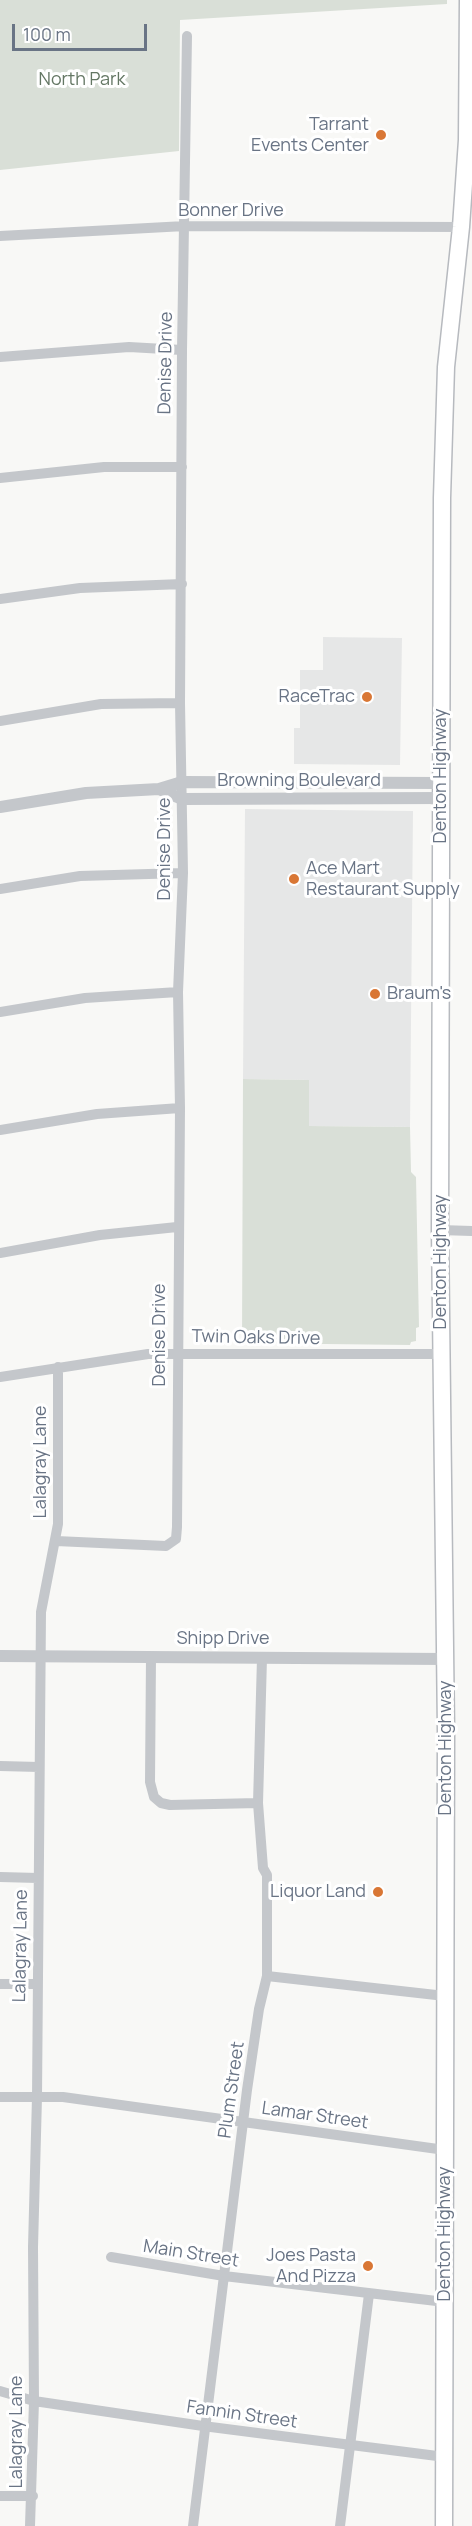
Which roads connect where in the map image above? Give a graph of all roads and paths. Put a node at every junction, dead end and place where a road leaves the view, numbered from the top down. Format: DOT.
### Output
graph roads {
  1 [pos="468,0"];
  2 [pos="187,36"];
  3 [pos="185,226"];
  4 [pos="461,227"];
  5 [pos="0,236"];
  6 [pos="182,350"];
  7 [pos="0,357"];
  8 [pos="182,467"];
  9 [pos="0,478"];
  10 [pos="182,584"];
  11 [pos="0,598"];
  12 [pos="180,703"];
  13 [pos="0,721"];
  14 [pos="182,782"];
  15 [pos="323,782"];
  16 [pos="159,789"];
  17 [pos="441,790"];
  18 [pos="323,798"];
  19 [pos="183,799"];
  20 [pos="0,807"];
  21 [pos="183,873"];
  22 [pos="0,889"];
  23 [pos="178,992"];
  24 [pos="0,1012"];
  25 [pos="180,1108"];
  26 [pos="0,1130"];
  27 [pos="177,1227"];
  28 [pos="440,1230"];
  29 [pos="472,1231"];
  30 [pos="0,1253"];
  31 [pos="176,1353"];
  32 [pos="441,1354"];
  33 [pos="58,1367"];
  34 [pos="0,1377"];
  35 [pos="56,1541"];
  36 [pos="0,1656"];
  37 [pos="41,1656"];
  38 [pos="151,1657"];
  39 [pos="262,1658"];
  40 [pos="445,1659"];
  41 [pos="0,1766"];
  42 [pos="39,1767"];
  43 [pos="258,1803"];
  44 [pos="0,1878"];
  45 [pos="38,1878"];
  46 [pos="267,1976"];
  47 [pos="0,1984"];
  48 [pos="36,1984"];
  49 [pos="445,1996"];
  50 [pos="0,2097"];
  51 [pos="37,2097"];
  52 [pos="243,2122"];
  53 [pos="445,2150"];
  54 [pos="111,2257"];
  55 [pos="224,2276"];
  56 [pos="369,2294"];
  57 [pos="445,2302"];
  58 [pos="0,2391"];
  59 [pos="34,2401"];
  60 [pos="203,2426"];
  61 [pos="350,2446"];
  62 [pos="445,2457"];
  63 [pos="0,2496"];
  64 [pos="33,2496"];
  65 [pos="30,2526"];
  66 [pos="193,2526"];
  67 [pos="340,2526"];
  68 [pos="444,2526"];
  1 -- 4 [label="main road, Denton Highway"];
  2 -- 3 [label="street, Denise Drive"];
  3 -- 4 [label="street, Bonner Drive"];
  3 -- 5 [label="street, Bonner Drive"];
  3 -- 6 [label="street, Denise Drive"];
  4 -- 17 [label="main road, Denton Highway"];
  6 -- 7 [label="street"];
  6 -- 8 [label="street, Denise Drive"];
  8 -- 9 [label="street"];
  8 -- 10 [label="street, Denise Drive"];
  10 -- 11 [label="street"];
  10 -- 12 [label="street, Denise Drive"];
  12 -- 13 [label="street"];
  12 -- 14 [label="street, Denise Drive"];
  14 -- 15 [label="street, Browning Boulevard"];
  14 -- 16 [label="street, Browning Boulevard"];
  14 -- 19 [label="street, Denise Drive"];
  15 -- 17 [label="street, Browning Boulevard"];
  15 -- 18 [label="street"];
  16 -- 19 [label="street, Browning Boulevard"];
  16 -- 20 [label="street, Browning Boulevard"];
  17 -- 18 [label="street, Browning Boulevard"];
  17 -- 28 [label="main road, Denton Highway"];
  18 -- 19 [label="street, Browning Boulevard"];
  19 -- 21 [label="street, Denise Drive"];
  21 -- 22 [label="street"];
  21 -- 23 [label="street, Denise Drive"];
  23 -- 24 [label="street"];
  23 -- 25 [label="street, Denise Drive"];
  25 -- 26 [label="street"];
  25 -- 27 [label="street, Denise Drive"];
  27 -- 30 [label="street"];
  27 -- 31 [label="street, Denise Drive"];
  28 -- 29 [label="street"];
  28 -- 32 [label="main road, Denton Highway"];
  31 -- 32 [label="street, Twin Oaks Drive"];
  31 -- 33 [label="street, Twin Oaks Drive"];
  31 -- 35 [label="street, Denise Drive"];
  32 -- 40 [label="main road, Denton Highway"];
  33 -- 34 [label="street, Twin Oaks Drive"];
  33 -- 35 [label="street, Lalagray Lane"];
  35 -- 37 [label="street, Lalagray Lane"];
  36 -- 37 [label="street, Shipp Drive"];
  37 -- 38 [label="street, Shipp Drive"];
  37 -- 42 [label="street, Lalagray Lane"];
  38 -- 39 [label="street, Shipp Drive"];
  38 -- 43 [label="street"];
  39 -- 40 [label="street, Shipp Drive"];
  39 -- 43 [label="street, Plum Street"];
  40 -- 49 [label="main road, Denton Highway"];
  41 -- 42 [label="street"];
  42 -- 45 [label="street, Lalagray Lane"];
  43 -- 46 [label="street, Plum Street"];
  44 -- 45 [label="street"];
  45 -- 48 [label="street, Lalagray Lane"];
  46 -- 49 [label="street"];
  46 -- 52 [label="street, Plum Street"];
  47 -- 48 [label="street"];
  48 -- 51 [label="street, Lalagray Lane"];
  49 -- 53 [label="main road, Denton Highway"];
  50 -- 51 [label="street, Lamar Street"];
  51 -- 52 [label="street, Lamar Street"];
  51 -- 59 [label="street, Lalagray Lane"];
  52 -- 53 [label="street, Lamar Street"];
  52 -- 55 [label="street, Plum Street"];
  53 -- 57 [label="main road, Denton Highway"];
  54 -- 55 [label="street, Main Street"];
  55 -- 56 [label="street, Main Street"];
  55 -- 60 [label="street, Plum Street"];
  56 -- 57 [label="street, Main Street"];
  56 -- 61 [label="street"];
  57 -- 62 [label="main road, Denton Highway"];
  58 -- 59 [label="street, Fannin Street"];
  59 -- 60 [label="street, Fannin Street"];
  59 -- 64 [label="street, Lalagray Lane"];
  60 -- 61 [label="street, Fannin Street"];
  60 -- 66 [label="street, Plum Street"];
  61 -- 62 [label="street, Fannin Street"];
  61 -- 67 [label="street"];
  62 -- 68 [label="main road, Denton Highway"];
  63 -- 64 [label="street"];
  64 -- 65 [label="street, Lalagray Lane"];
}
